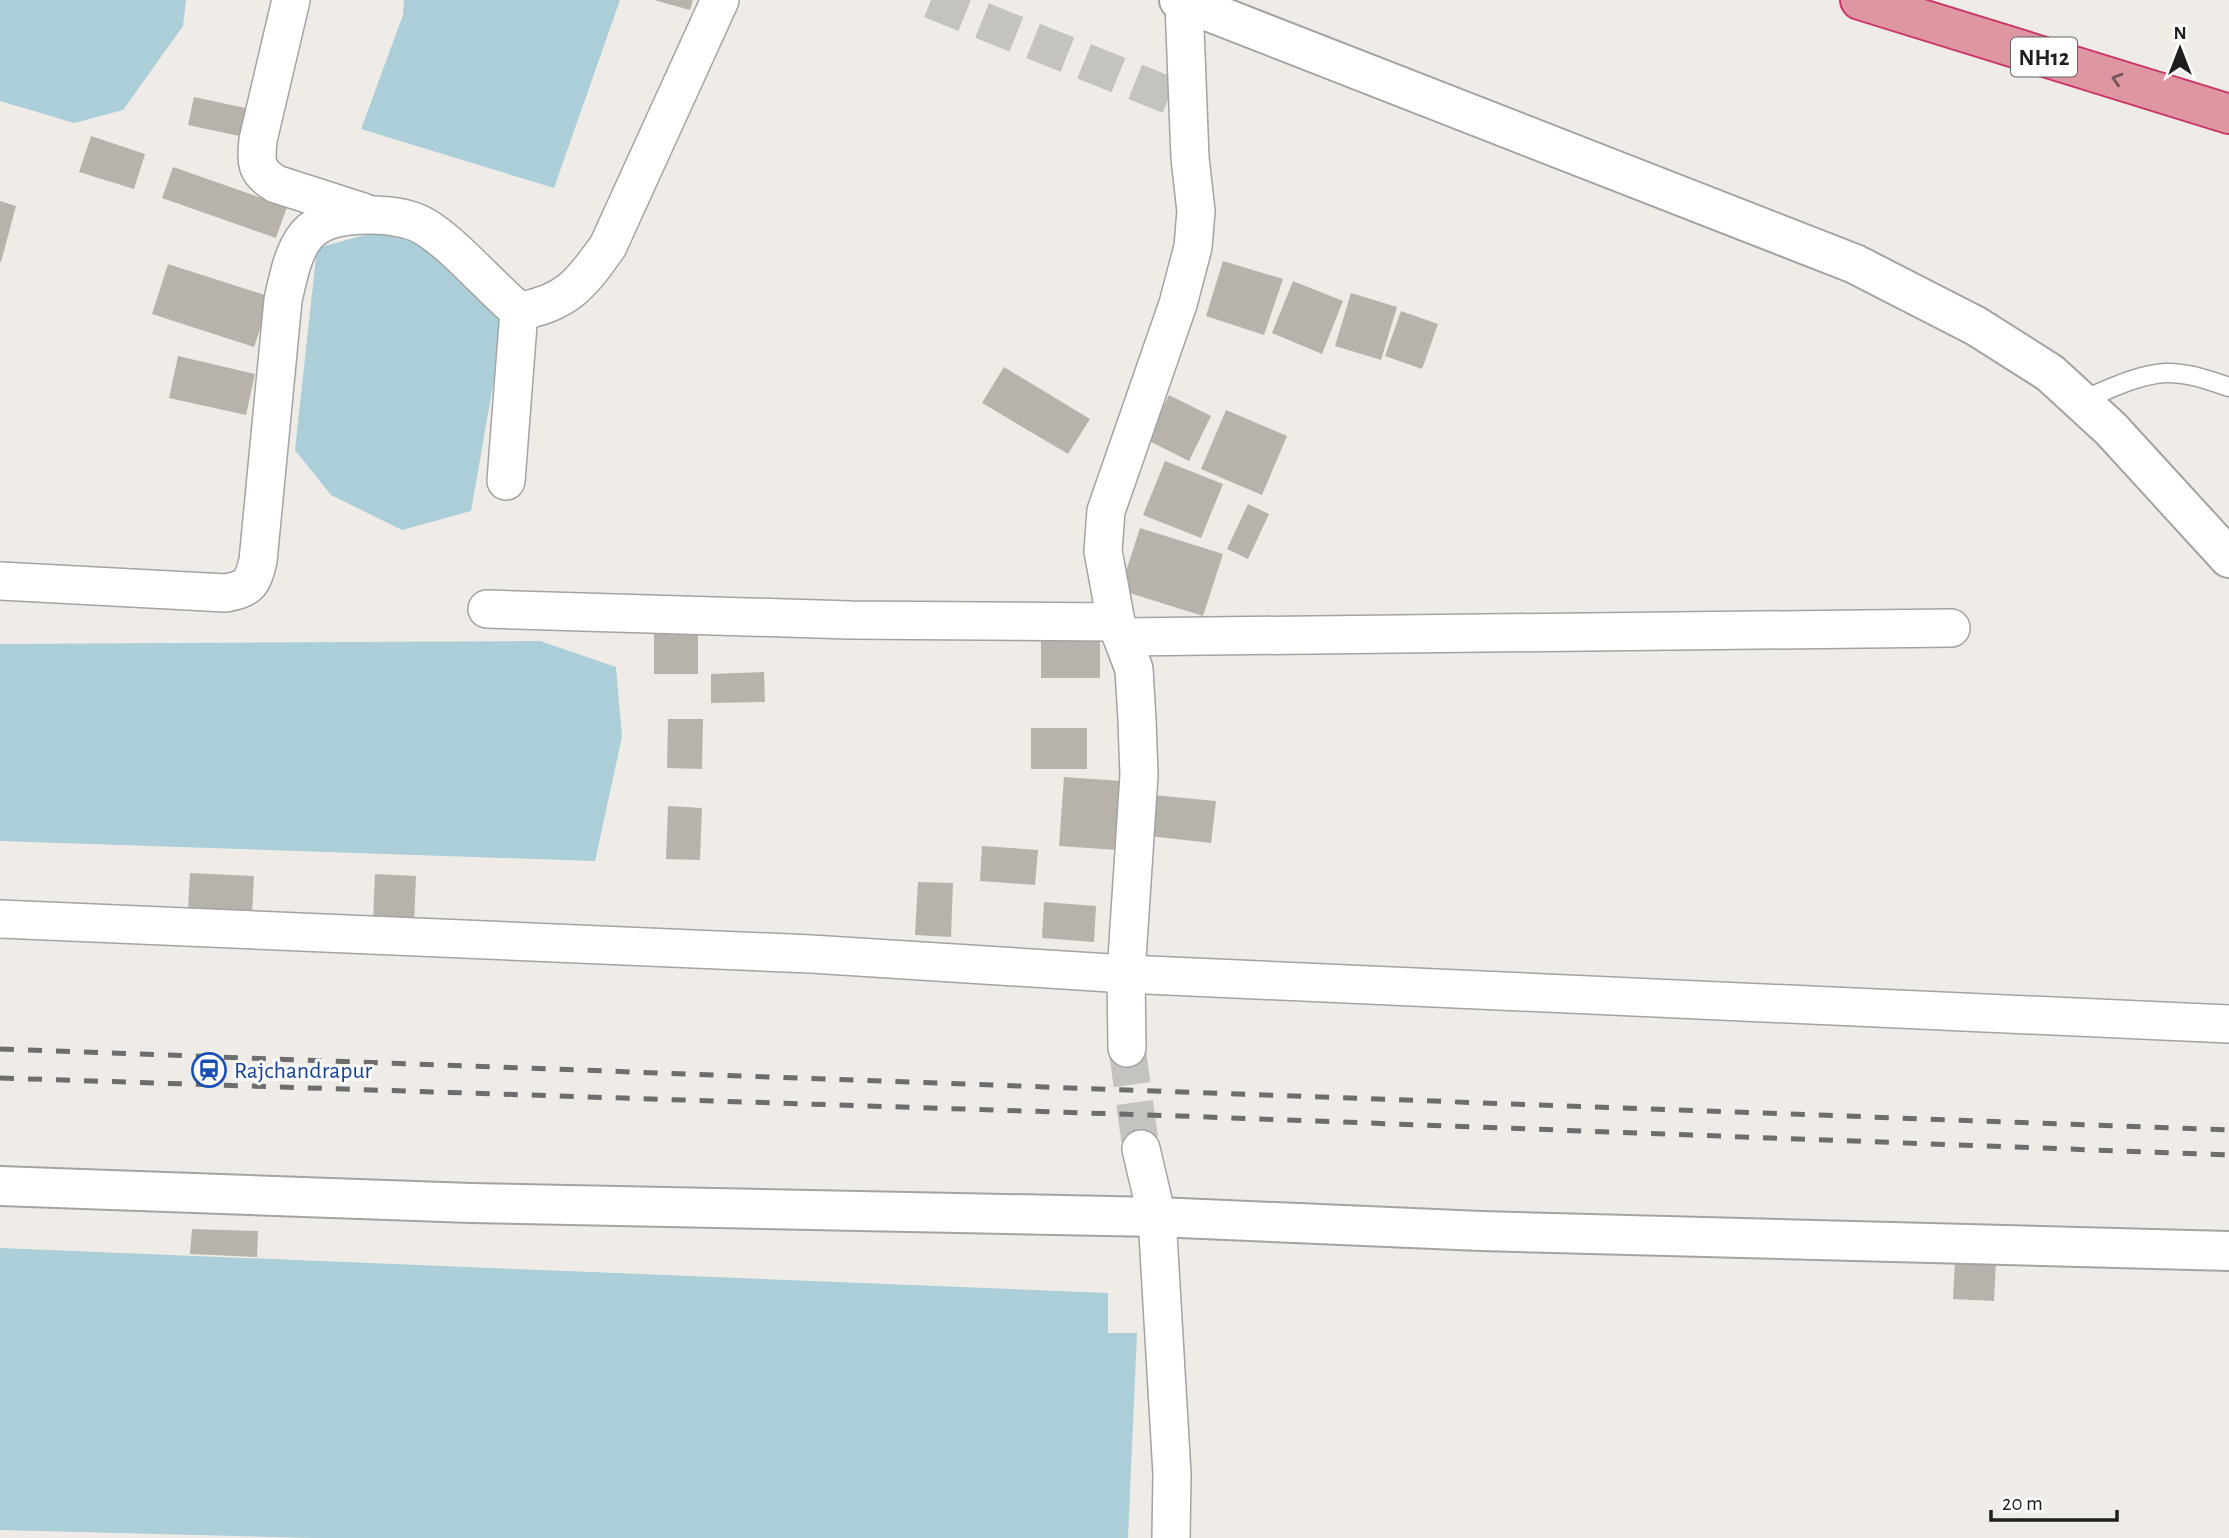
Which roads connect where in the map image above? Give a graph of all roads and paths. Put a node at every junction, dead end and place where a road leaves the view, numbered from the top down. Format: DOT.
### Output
graph roads {
  1 [pos="291,0"];
  2 [pos="720,0"];
  3 [pos="1860,0"];
  4 [pos="1182,1"];
  5 [pos="2229,114"];
  6 [pos="374,215"];
  7 [pos="519,311"];
  8 [pos="2229,387"];
  9 [pos="2081,401"];
  10 [pos="506,481"];
  11 [pos="2229,558"];
  12 [pos="0,581"];
  13 [pos="487,609"];
  14 [pos="1951,628"];
  15 [pos="1119,629"];
  16 [pos="0,919"];
  17 [pos="1126,974"];
  18 [pos="2229,1024"];
  19 [pos="1127,1048"];
  20 [pos="1141,1149"];
  21 [pos="0,1186"];
  22 [pos="1157,1217"];
  23 [pos="2229,1251"];
  24 [pos="1171,1538"];
  1 -- 6 [label="street"];
  2 -- 7 [label="street"];
  5 -- 3 [label="highway, NH12, one-way"];
  4 -- 9 [label="street"];
  4 -- 15 [label="street"];
  6 -- 7 [label="street"];
  6 -- 12 [label="street"];
  7 -- 10 [label="street"];
  8 -- 9 [label="lane"];
  9 -- 11 [label="street"];
  13 -- 15 [label="street"];
  14 -- 15 [label="street"];
  15 -- 17 [label="street"];
  16 -- 17 [label="street"];
  17 -- 18 [label="street"];
  17 -- 19 [label="street"];
  20 -- 22 [label="street"];
  21 -- 22 [label="street"];
  22 -- 23 [label="street"];
  22 -- 24 [label="street"];
}
